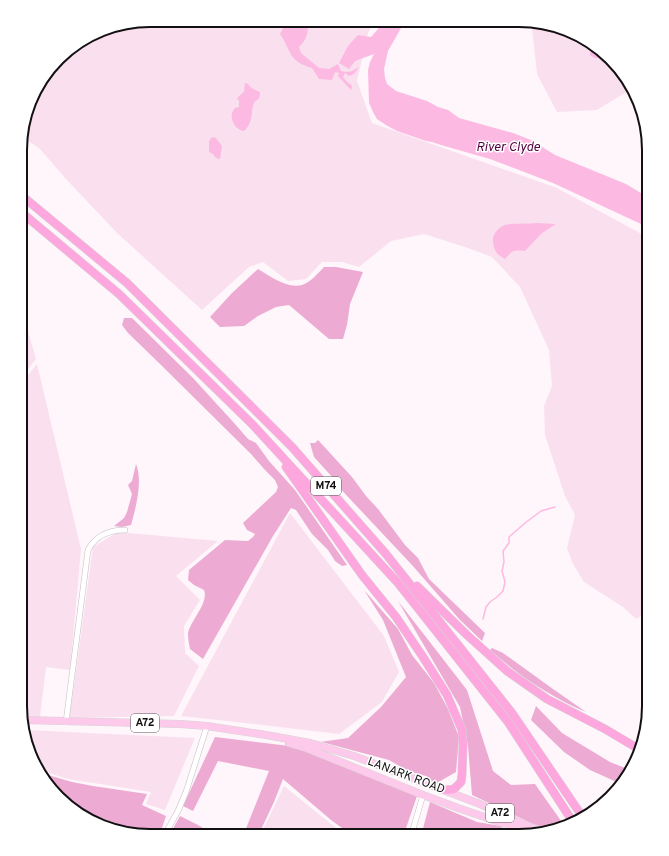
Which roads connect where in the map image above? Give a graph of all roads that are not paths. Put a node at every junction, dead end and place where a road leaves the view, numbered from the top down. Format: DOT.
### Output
graph roads {
  1 [pos="27,200"];
  2 [pos="27,217"];
  3 [pos="265,437"];
  4 [pos="125,530"];
  5 [pos="392,562"];
  6 [pos="28,720"];
  7 [pos="66,722"];
  8 [pos="207,726"];
  9 [pos="266,735"];
  10 [pos="635,747"];
  11 [pos="461,782"];
  12 [pos="437,788"];
  13 [pos="423,795"];
  14 [pos="459,796"];
  15 [pos="580,813"];
  16 [pos="570,818"];
  17 [pos="507,824"];
  18 [pos="517,828"];
  19 [pos="533,828"];
  20 [pos="168,829"];
  21 [pos="413,829"];
  22 [pos="510,829"];
  23 [pos="522,829"];
  1 -- 5 [label="highway, M74"];
  2 -- 3 [label="highway, M74"];
  3 -- 11 [label="highway, M74"];
  3 -- 16 [label="highway, M74"];
  4 -- 7 [label="street"];
  5 -- 10 [label="highway, M74"];
  5 -- 15 [label="highway, M74"];
  6 -- 7 [label="main road, LANARK ROAD / A72"];
  7 -- 8 [label="main road, LANARK ROAD / A72"];
  8 -- 9 [label="main road, LANARK ROAD / A72"];
  8 -- 20 [label="street"];
  9 -- 12 [label="main road, LANARK ROAD / A72"];
  9 -- 13 [label="main road, LANARK ROAD / A72"];
  11 -- 12 [label="highway"];
  11 -- 14 [label="highway, M74"];
  12 -- 13 [label="main road"];
  12 -- 14 [label="main road, LANARK ROAD / A72"];
  13 -- 17 [label="main road, LANARK ROAD / A72"];
  13 -- 21 [label="street"];
  14 -- 17 [label="main road, A72"];
  14 -- 19 [label="main road, LANARK ROAD / A72"];
  17 -- 18 [label="main road, LANARK ROAD / A72"];
  18 -- 22 [label="street"];
  18 -- 23 [label="main road, LANARK ROAD / A72"];
}
